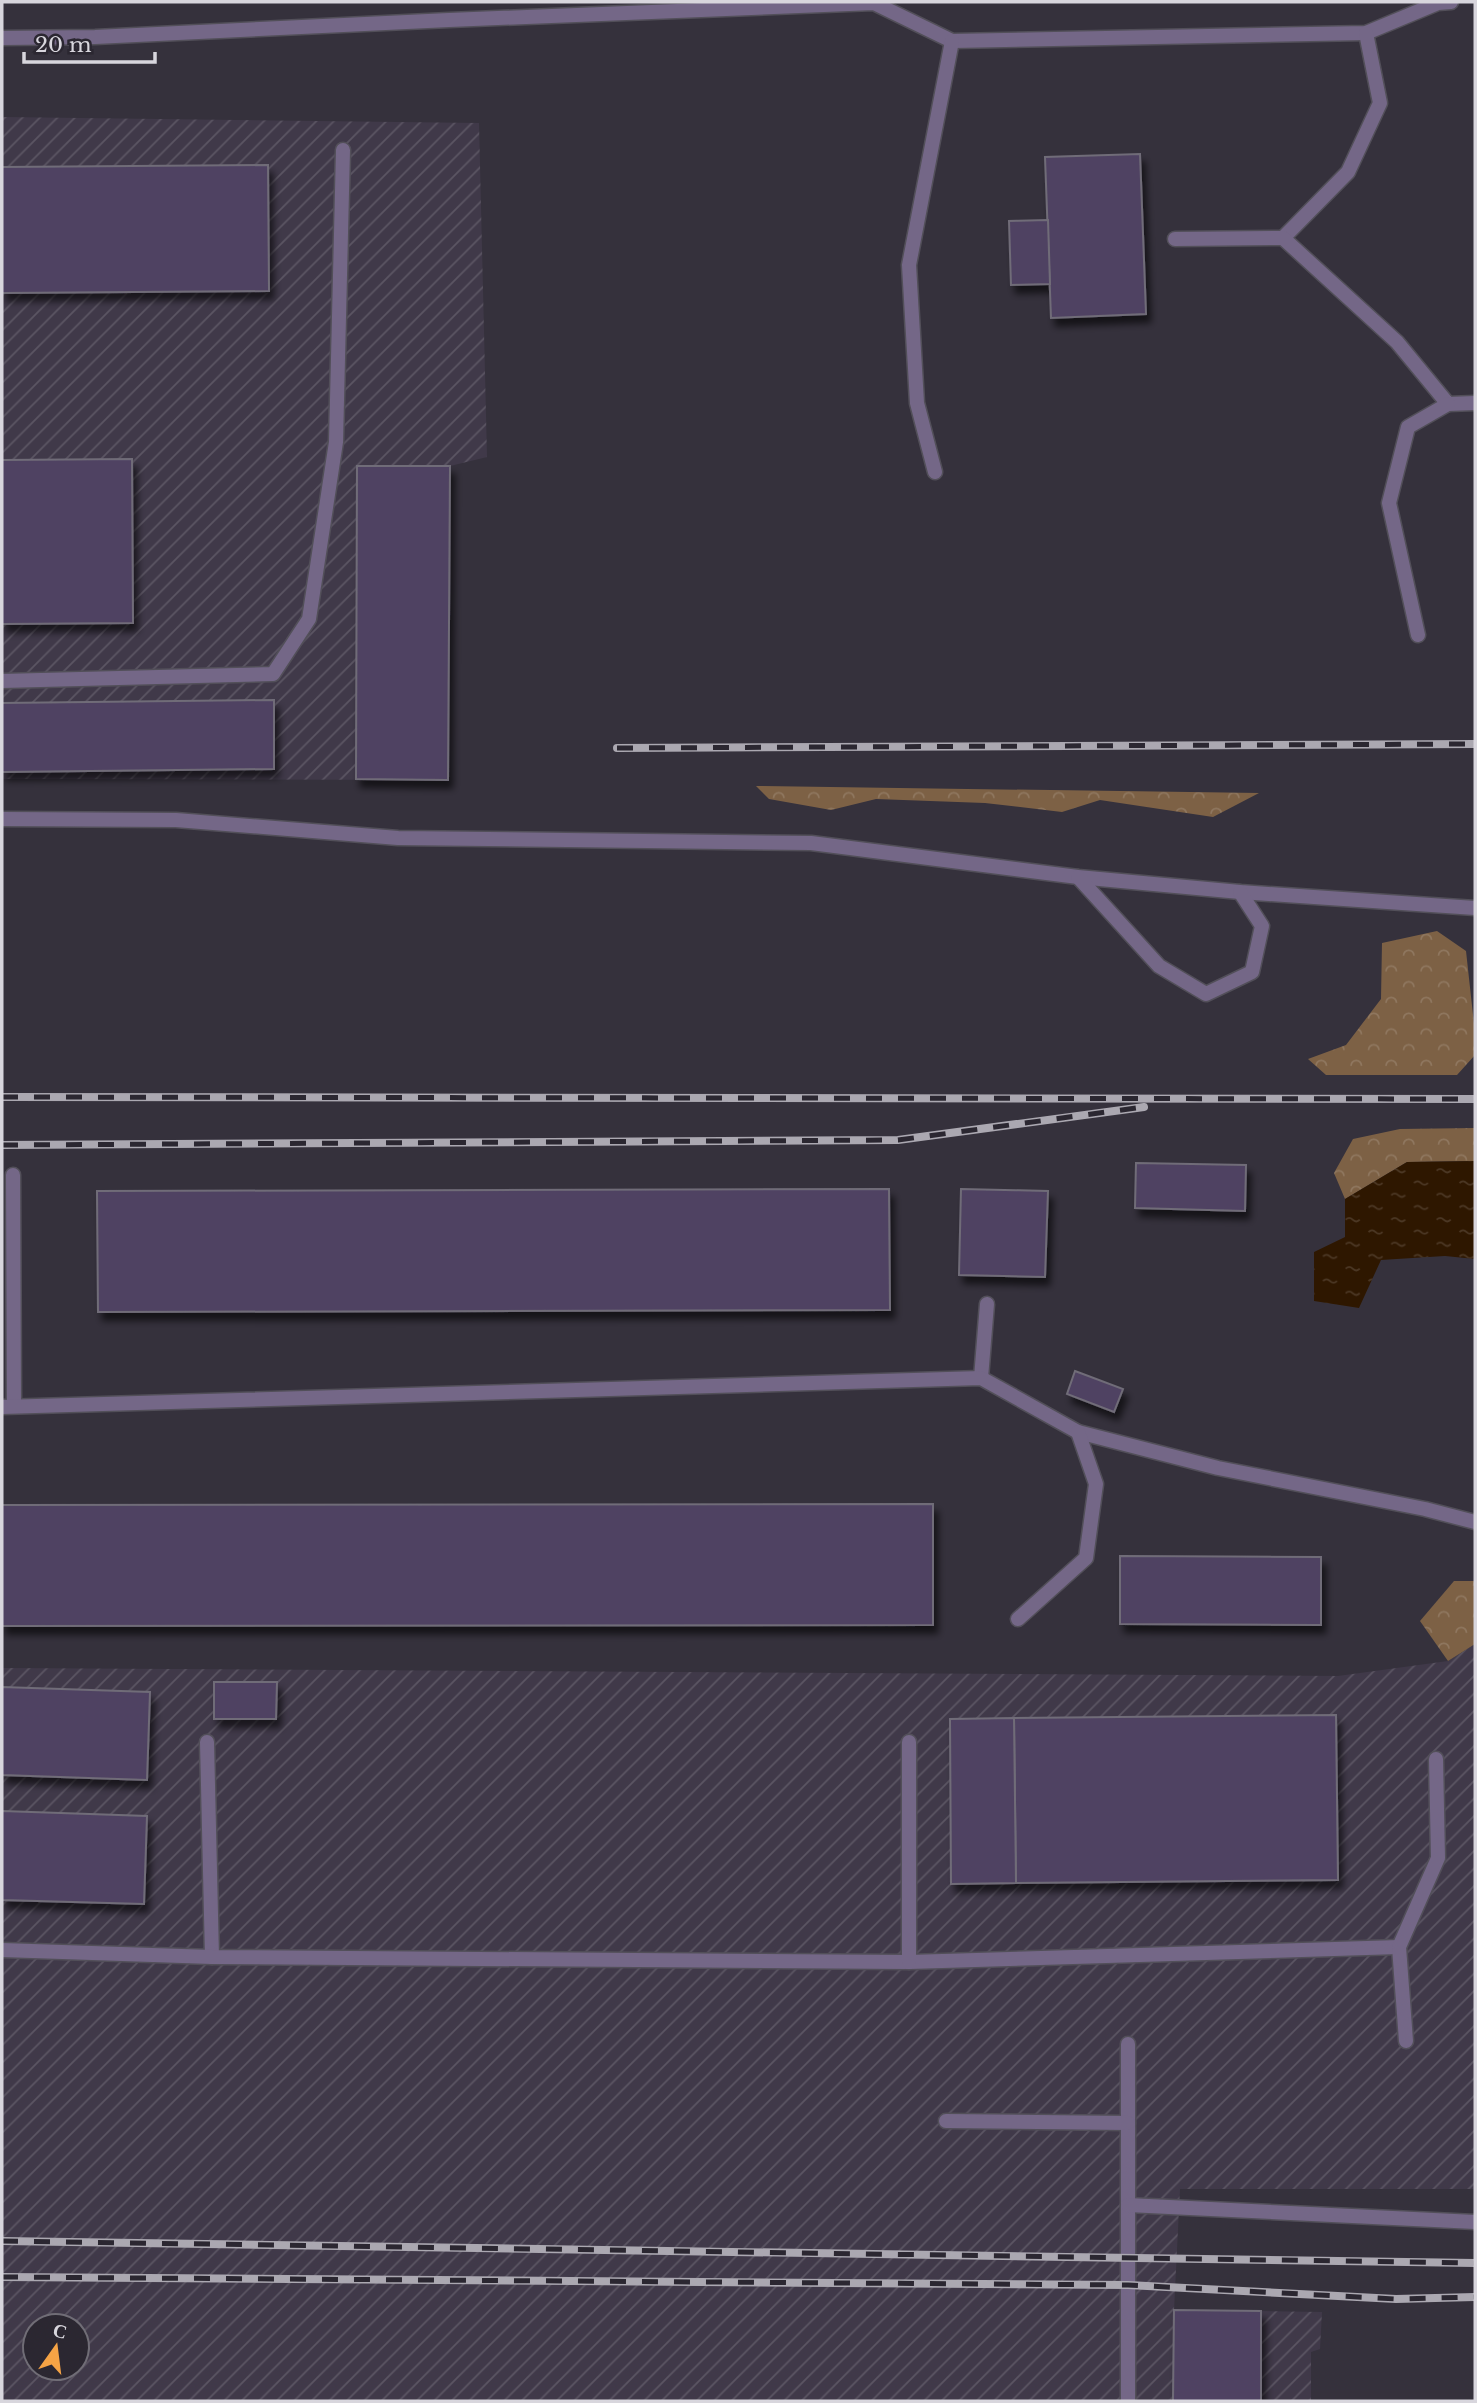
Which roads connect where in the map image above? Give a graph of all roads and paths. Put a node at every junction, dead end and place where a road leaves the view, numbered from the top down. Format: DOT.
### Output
graph roads {
  1 [pos="879,2"];
  2 [pos="1439,2"];
  3 [pos="1366,33"];
  4 [pos="2,37"];
  5 [pos="952,41"];
  6 [pos="343,150"];
  7 [pos="1283,238"];
  8 [pos="1175,239"];
  9 [pos="1475,403"];
  10 [pos="1448,404"];
  11 [pos="935,472"];
  12 [pos="1418,635"];
  13 [pos="2,681"];
  14 [pos="2,819"];
  15 [pos="1078,877"];
  16 [pos="1240,892"];
  17 [pos="1475,908"];
  18 [pos="13,1175"];
  19 [pos="987,1304"];
  20 [pos="981,1378"];
  21 [pos="8,1407"];
  22 [pos="1078,1432"];
  23 [pos="1475,1522"];
  24 [pos="1018,1619"];
  25 [pos="207,1742"];
  26 [pos="909,1742"];
  27 [pos="1436,1759"];
  28 [pos="1399,1947"];
  29 [pos="2,1950"];
  30 [pos="212,1957"];
  31 [pos="909,1962"];
  32 [pos="1406,2041"];
  33 [pos="1128,2044"];
  34 [pos="946,2122"];
  35 [pos="1128,2123"];
  36 [pos="1128,2205"];
  37 [pos="1475,2222"];
  38 [pos="1128,2401"];
  1 -- 4 [label="lane"];
  1 -- 5 [label="lane"];
  2 -- 3 [label="lane"];
  3 -- 5 [label="lane"];
  3 -- 7 [label="lane"];
  5 -- 11 [label="lane"];
  6 -- 13 [label="lane"];
  7 -- 8 [label="lane"];
  7 -- 10 [label="lane"];
  9 -- 10 [label="lane"];
  10 -- 12 [label="lane"];
  14 -- 15 [label="lane"];
  15 -- 16 [label="lane"];
  15 -- 16 [label="lane"];
  16 -- 17 [label="lane"];
  18 -- 21 [label="lane"];
  19 -- 20 [label="lane"];
  20 -- 21 [label="lane"];
  20 -- 22 [label="lane"];
  22 -- 23 [label="lane"];
  22 -- 24 [label="lane"];
  25 -- 30 [label="lane"];
  26 -- 31 [label="lane"];
  27 -- 28 [label="lane"];
  28 -- 31 [label="lane"];
  28 -- 32 [label="lane"];
  29 -- 30 [label="lane"];
  30 -- 31 [label="lane"];
  33 -- 35 [label="lane"];
  34 -- 35 [label="lane"];
  35 -- 36 [label="lane"];
  36 -- 37 [label="lane"];
  36 -- 38 [label="lane"];
}
